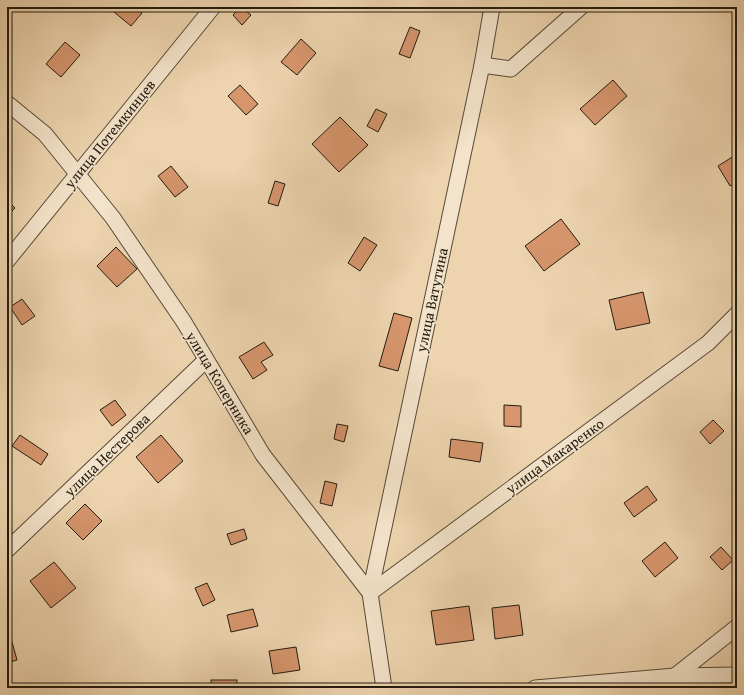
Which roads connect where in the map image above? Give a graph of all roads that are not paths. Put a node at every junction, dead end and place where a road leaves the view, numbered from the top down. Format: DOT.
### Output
graph roads {
  1 [pos="213,7"];
  2 [pos="492,7"];
  3 [pos="581,7"];
  4 [pos="482,66"];
  5 [pos="7,103"];
  6 [pos="78,174"];
  7 [pos="7,261"];
  8 [pos="737,314"];
  9 [pos="206,360"];
  10 [pos="7,550"];
  11 [pos="370,593"];
  12 [pos="737,627"];
  13 [pos="737,675"];
  14 [pos="676,682"];
  15 [pos="384,688"];
  16 [pos="535,688"];
  1 -- 6 [label="street, улица Потемкинцев"];
  2 -- 4 [label="street, улица Ватутина"];
  3 -- 4 [label="street"];
  4 -- 11 [label="street, улица Ватутина"];
  5 -- 6 [label="street, улица Коперника"];
  6 -- 7 [label="street, улица Потемкинцев"];
  6 -- 9 [label="street, улица Коперника"];
  8 -- 11 [label="street, улица Макаренко"];
  9 -- 10 [label="street, улица Нестерова"];
  9 -- 11 [label="street, улица Коперника"];
  11 -- 15 [label="street, улица Коперника"];
  12 -- 14 [label="street"];
  13 -- 14 [label="street"];
  14 -- 16 [label="street"];
}
